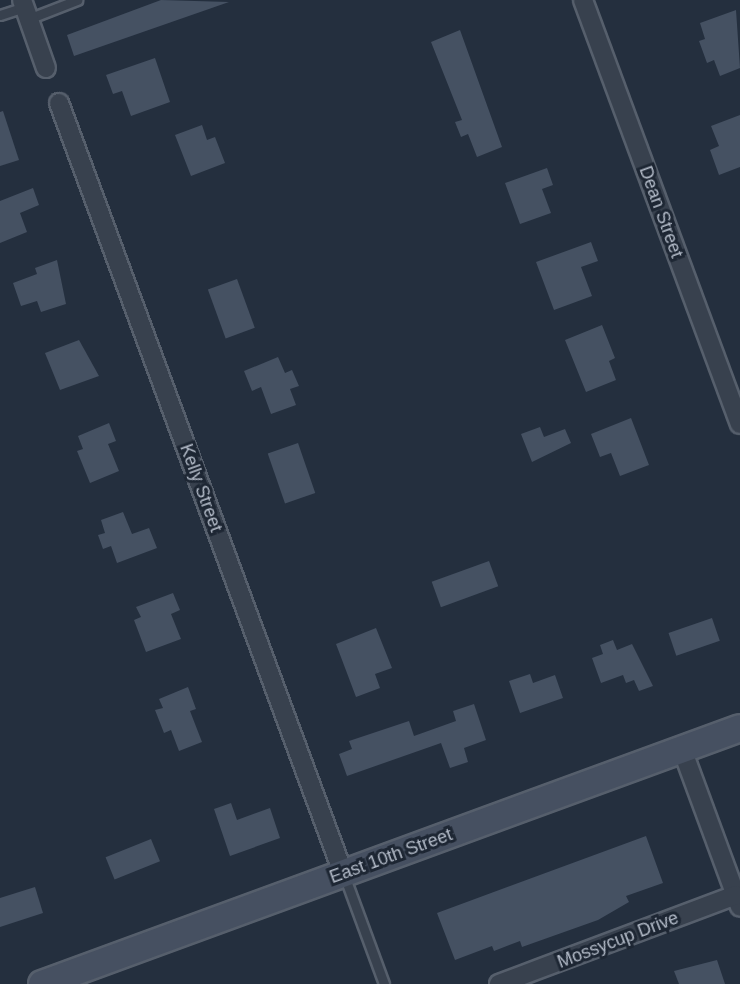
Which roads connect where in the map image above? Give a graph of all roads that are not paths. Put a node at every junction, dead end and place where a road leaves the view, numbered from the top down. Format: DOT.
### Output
graph roads {
  1 [pos="77,0"];
  2 [pos="583,0"];
  3 [pos="25,8"];
  4 [pos="0,15"];
  5 [pos="46,68"];
  6 [pos="59,103"];
  7 [pos="740,424"];
  8 [pos="740,728"];
  9 [pos="682,749"];
  10 [pos="343,873"];
  11 [pos="738,901"];
  12 [pos="518,981"];
  13 [pos="41,984"];
  14 [pos="384,984"];
  15 [pos="499,984"];
  1 -- 3 [label="lane"];
  2 -- 7 [label="street, Dean Street"];
  3 -- 4 [label="lane"];
  3 -- 5 [label="street"];
  6 -- 10 [label="street, Kelly Street"];
  8 -- 9 [label="street, East 10th Street"];
  9 -- 10 [label="street, East 10th Street"];
  9 -- 11 [label="street"];
  10 -- 13 [label="street, East 10th Street"];
  10 -- 14 [label="lane"];
  11 -- 12 [label="street, Mossycup Drive"];
  12 -- 15 [label="street, Mossycup Drive"];
}
